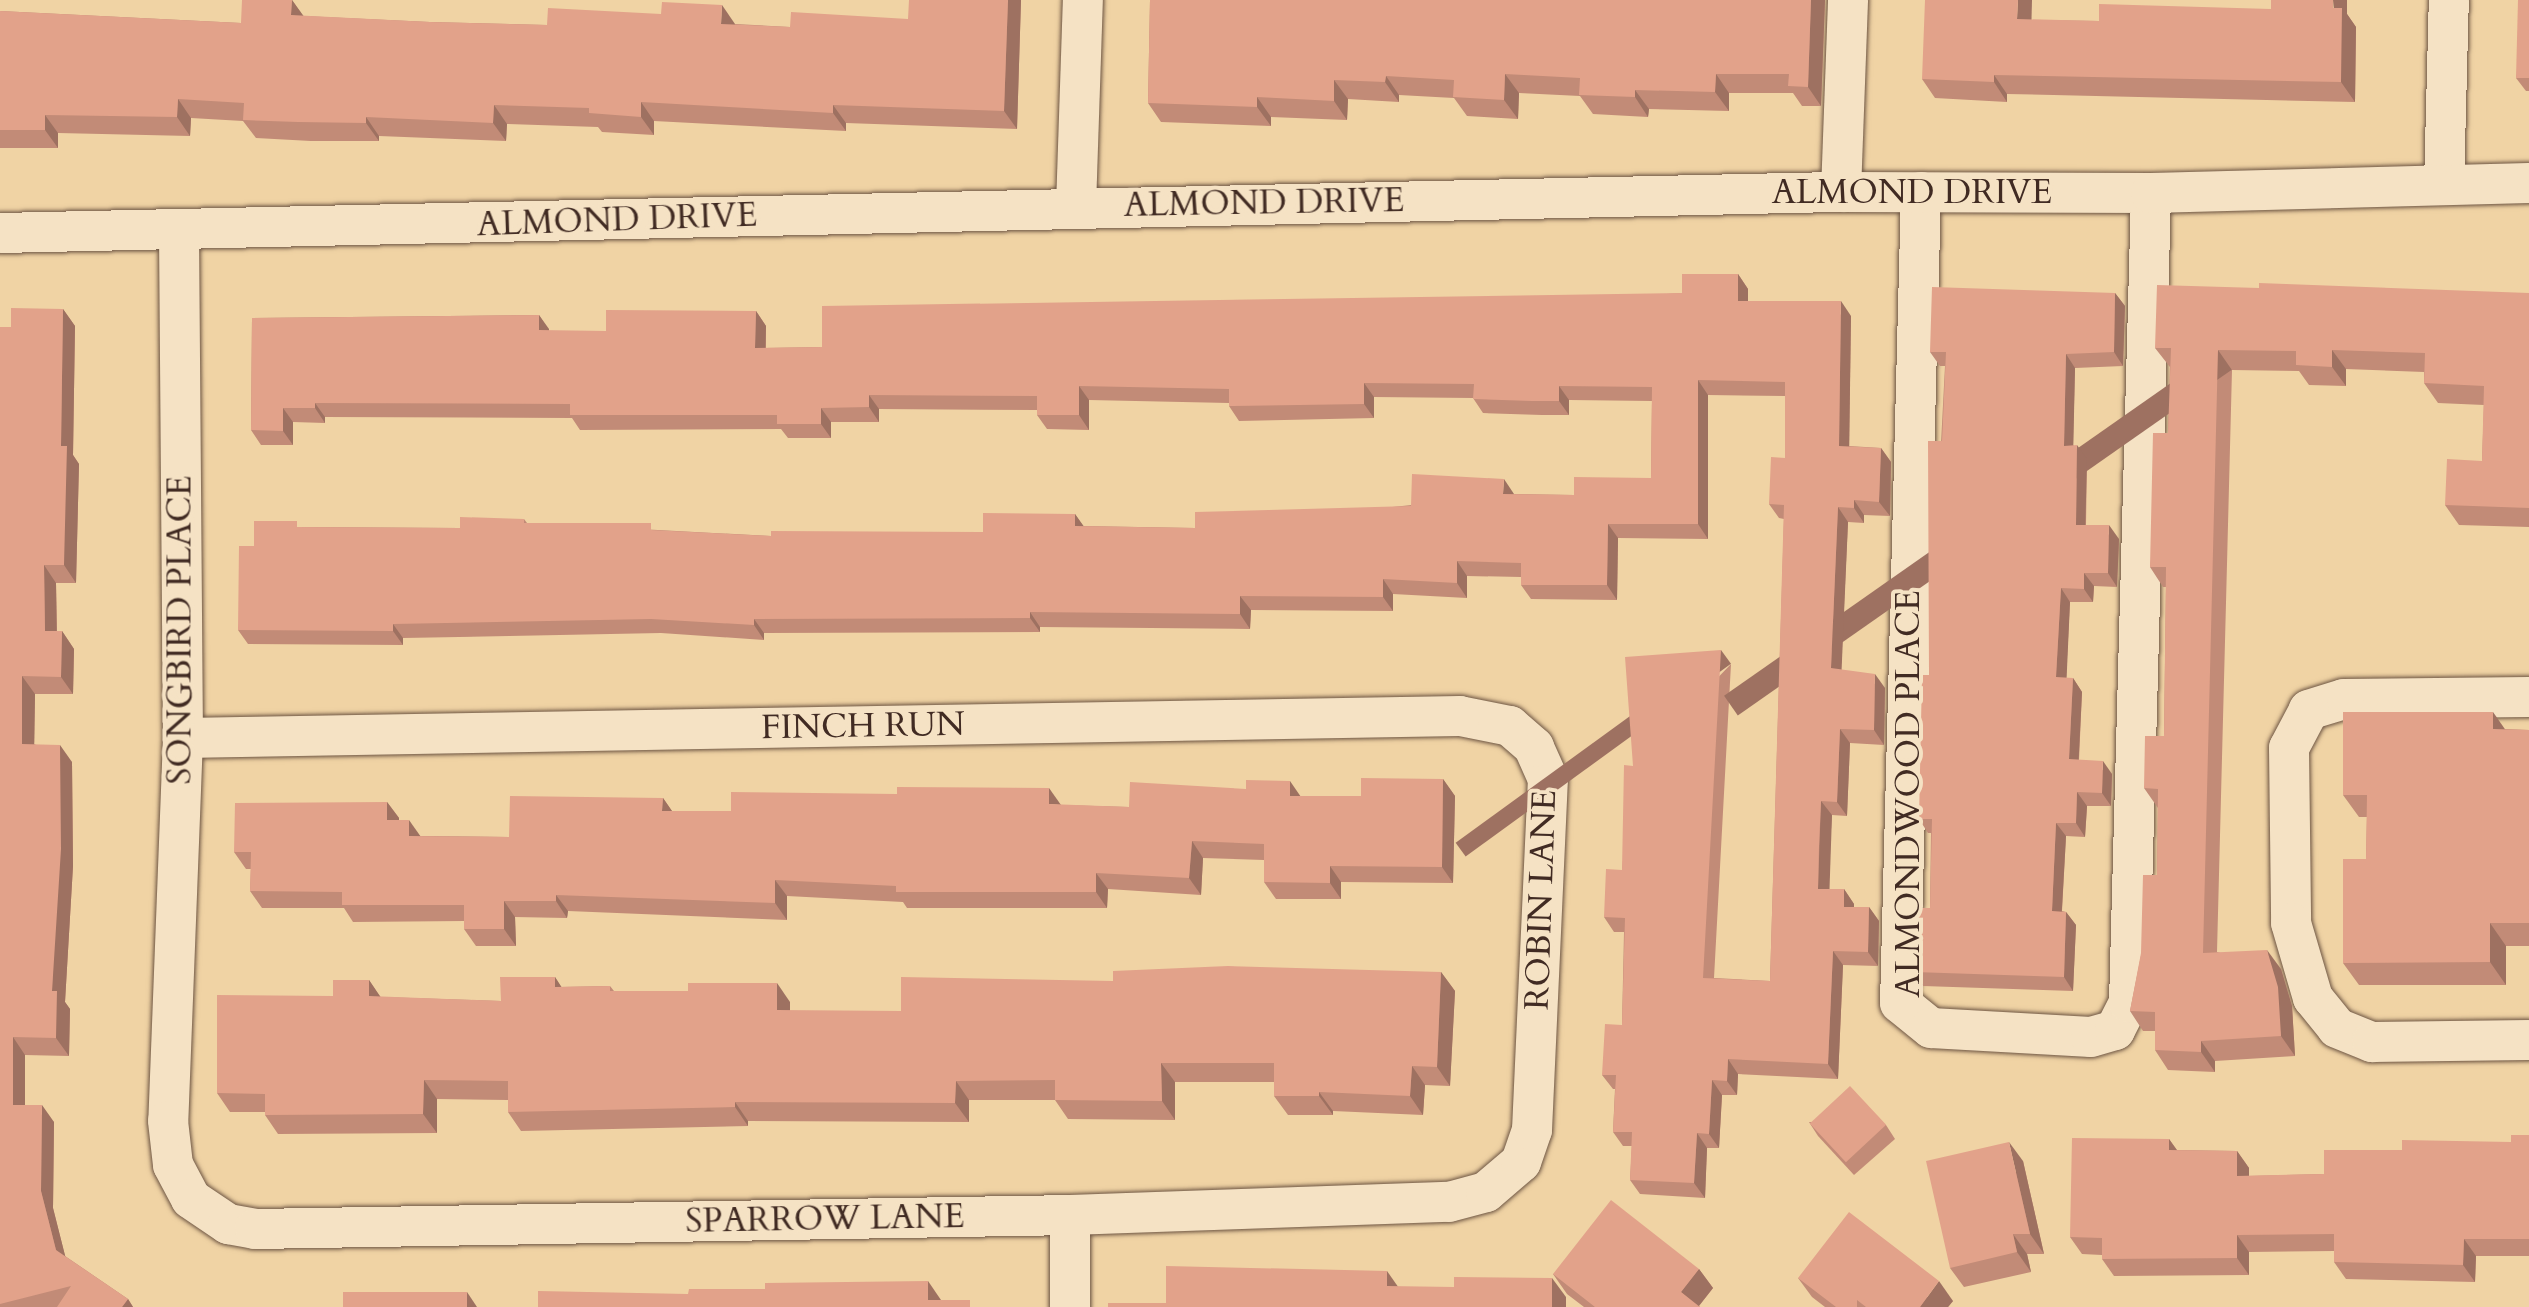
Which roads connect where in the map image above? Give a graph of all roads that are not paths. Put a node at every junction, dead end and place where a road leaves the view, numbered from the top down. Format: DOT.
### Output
graph roads {
  1 [pos="1083,0"];
  2 [pos="1848,0"];
  3 [pos="2449,0"];
  4 [pos="2529,183"];
  5 [pos="2444,185"];
  6 [pos="1841,192"];
  7 [pos="1921,192"];
  8 [pos="2151,193"];
  9 [pos="1076,207"];
  10 [pos="179,231"];
  11 [pos="0,233"];
  12 [pos="2529,697"];
  13 [pos="183,738"];
  14 [pos="1534,747"];
  15 [pos="171,1029"];
  16 [pos="2529,1040"];
  17 [pos="1535,1055"];
  18 [pos="1070,1215"];
  19 [pos="1070,1307"];
  1 -- 9 [label="street"];
  2 -- 6 [label="street"];
  3 -- 5 [label="street"];
  4 -- 5 [label="street, ALMOND DRIVE"];
  5 -- 8 [label="street, ALMOND DRIVE"];
  6 -- 7 [label="street, ALMOND DRIVE"];
  6 -- 9 [label="street, ALMOND DRIVE"];
  7 -- 8 [label="street, ALMOND DRIVE"];
  7 -- 8 [label="street, ALMONDWOOD PLACE"];
  9 -- 10 [label="street, ALMOND DRIVE"];
  10 -- 11 [label="street, ALMOND DRIVE"];
  10 -- 13 [label="street, SONGBIRD PLACE"];
  12 -- 16 [label="street"];
  13 -- 14 [label="street, FINCH RUN"];
  13 -- 15 [label="street, SONGBIRD PLACE"];
  14 -- 17 [label="street, ROBIN LANE"];
  15 -- 18 [label="street, SPARROW LANE"];
  17 -- 18 [label="street, SPARROW LANE"];
  18 -- 19 [label="street"];
}
